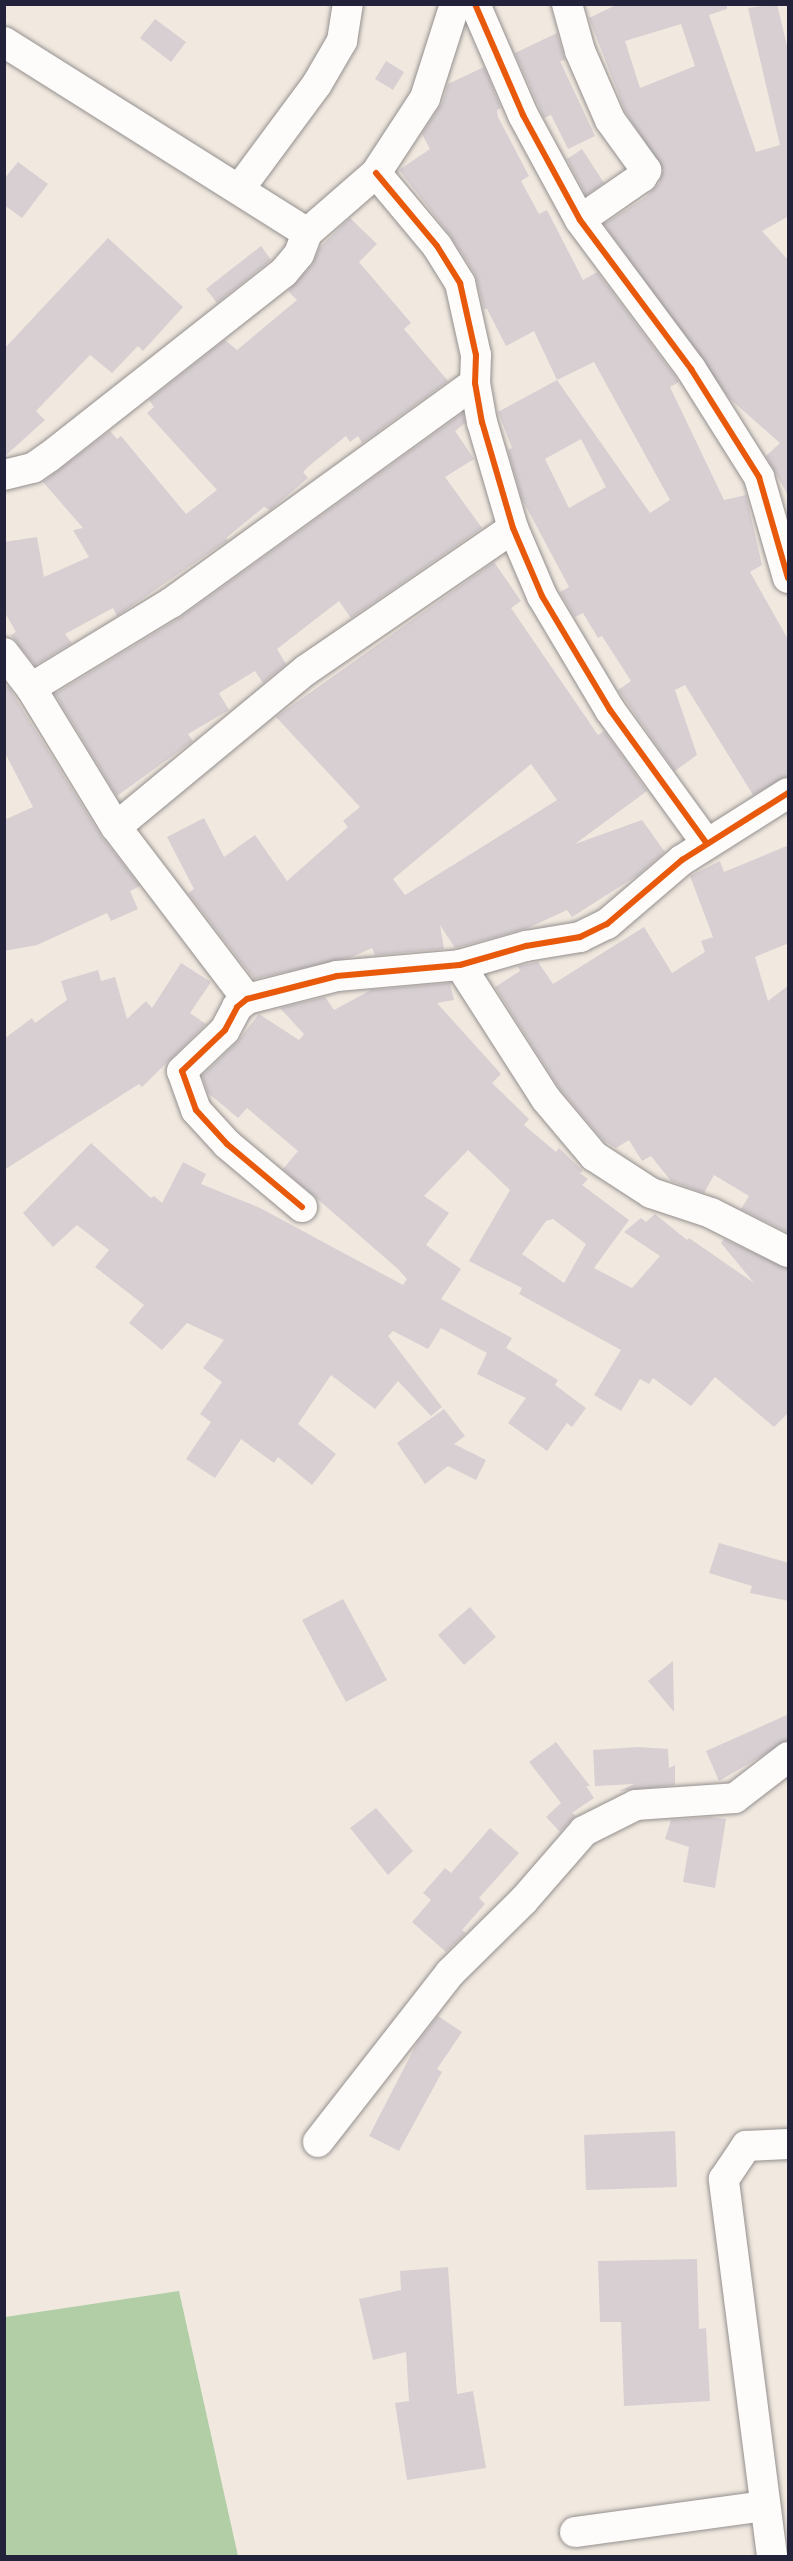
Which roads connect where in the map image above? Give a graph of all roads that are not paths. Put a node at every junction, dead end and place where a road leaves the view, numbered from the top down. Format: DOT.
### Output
graph roads {
  1 [pos="348,4"];
  2 [pos="455,4"];
  3 [pos="475,4"];
  4 [pos="567,4"];
  5 [pos="4,42"];
  6 [pos="376,172"];
  7 [pos="240,188"];
  8 [pos="580,220"];
  9 [pos="307,233"];
  10 [pos="475,382"];
  11 [pos="4,475"];
  12 [pos="513,528"];
  13 [pos="789,578"];
  14 [pos="4,653"];
  15 [pos="31,688"];
  16 [pos="789,793"];
  17 [pos="116,827"];
  18 [pos="707,844"];
  19 [pos="460,965"];
  20 [pos="247,999"];
  21 [pos="302,1207"];
  22 [pos="789,1252"];
  23 [pos="789,1757"];
  24 [pos="318,2142"];
  25 [pos="789,2144"];
  26 [pos="765,2506"];
  27 [pos="574,2532"];
  28 [pos="772,2556"];
  1 -- 7 [label="street"];
  2 -- 6 [label="street"];
  3 -- 8 [label="street"];
  4 -- 8 [label="street"];
  5 -- 7 [label="street"];
  6 -- 9 [label="street"];
  6 -- 10 [label="street"];
  7 -- 9 [label="street"];
  8 -- 13 [label="street"];
  9 -- 11 [label="street"];
  10 -- 12 [label="street"];
  10 -- 15 [label="street"];
  12 -- 17 [label="street"];
  12 -- 18 [label="street"];
  14 -- 15 [label="street"];
  15 -- 17 [label="street"];
  16 -- 18 [label="street"];
  17 -- 20 [label="street"];
  18 -- 19 [label="street"];
  19 -- 20 [label="street"];
  19 -- 22 [label="street"];
  20 -- 21 [label="street"];
  23 -- 24 [label="street"];
  25 -- 26 [label="street"];
  26 -- 27 [label="street"];
  26 -- 28 [label="street"];
}
